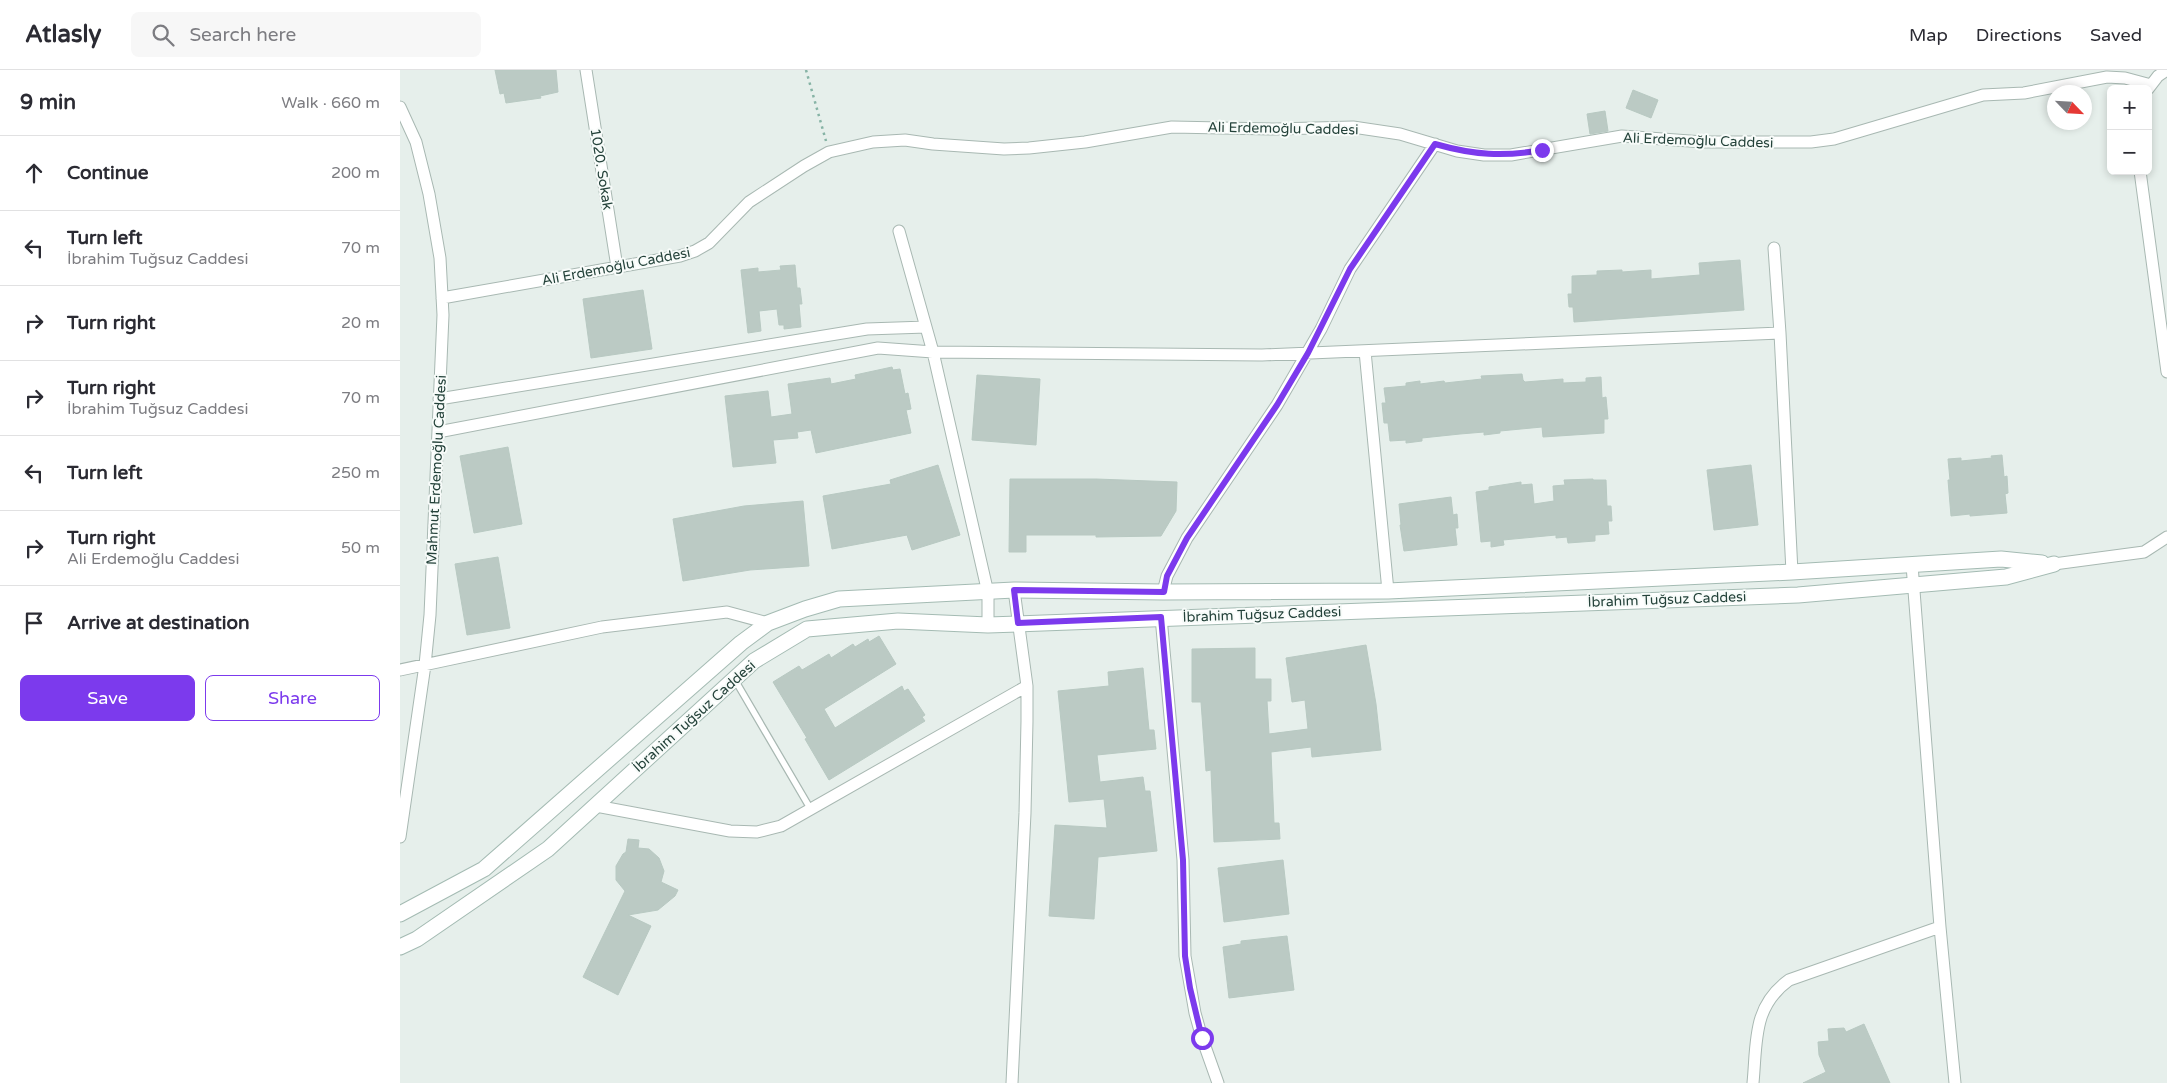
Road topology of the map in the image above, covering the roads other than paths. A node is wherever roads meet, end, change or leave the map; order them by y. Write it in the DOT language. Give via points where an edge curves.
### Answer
graph roads {
  1 [pos="586,70"];
  2 [pos="2167,70"];
  3 [pos="2144,85"];
  4 [pos="2151,85"];
  5 [pos="400,107"];
  6 [pos="1435,144"];
  7 [pos="2141,175"];
  8 [pos="899,231"];
  9 [pos="1774,248"];
  10 [pos="617,267"];
  11 [pos="442,298"];
  12 [pos="926,327"];
  13 [pos="1780,333"];
  14 [pos="1365,350"];
  15 [pos="933,352"];
  16 [pos="1308,353"];
  17 [pos="2167,372"];
  18 [pos="439,398"];
  19 [pos="438,432"];
  20 [pos="2167,537"];
  21 [pos="2054,564"];
  22 [pos="1912,565"];
  23 [pos="1792,572"];
  24 [pos="1914,585"];
  25 [pos="1014,590"];
  26 [pos="1388,591"];
  27 [pos="1164,592"];
  28 [pos="988,593"];
  29 [pos="1161,617"];
  30 [pos="768,623"];
  31 [pos="1018,623"];
  32 [pos="988,625"];
  33 [pos="425,665"];
  34 [pos="400,670"];
  35 [pos="734,679"];
  36 [pos="1027,686"];
  37 [pos="596,806"];
  38 [pos="810,808"];
  39 [pos="400,837"];
  40 [pos="400,914"];
  41 [pos="1940,927"];
  42 [pos="400,947"];
  43 [pos="1012,1083"];
  44 [pos="1218,1083"];
  45 [pos="1753,1083"];
  46 [pos="1955,1083"];
  1 -- 10 [label="street, 1020. Sokak"];
  2 -- 4 [label="street"];
  3 -- 6 [label="street, Ali Erdemoğlu Caddesi" via="2125,78 2107,77 2024,93 1983,96 1811,142 1703,142 1622,136 1511,155 1484,155"];
  5 -- 11 [label="street, Mahmut Erdemoğlu Caddesi" via="416,142 429,194 440,258"];
  6 -- 10 [label="street, Ali Erdemoğlu Caddesi" via="1385,131 1353,128 1207,126 1172,127 1029,148 951,146 905,140 873,142 829,152 783,179 749,202 709,243 696,251"];
  6 -- 16 [label="street" via="1350,269"];
  7 -- 17 [label="street"];
  8 -- 12 [label="street"];
  9 -- 13 [label="street"];
  10 -- 11 [label="street, Ali Erdemoğlu Caddesi"];
  11 -- 18 [label="street, Mahmut Erdemoğlu Caddesi"];
  12 -- 15 [label="street"];
  12 -- 18 [label="street" via="867,329"];
  13 -- 14 [label="street"];
  13 -- 23 [label="street"];
  14 -- 16 [label="street"];
  14 -- 26 [label="street"];
  15 -- 16 [label="street"];
  15 -- 19 [label="street" via="878,348"];
  15 -- 28 [label="street"];
  16 -- 27 [label="street" via="1277,405 1187,538 1167,576"];
  18 -- 19 [label="street, Mahmut Erdemoğlu Caddesi"];
  19 -- 33 [label="street, Mahmut Erdemoğlu Caddesi"];
  20 -- 21 [label="street, İbrahim Tuğsuz Caddesi" via="2144,552"];
  21 -- 22 [label="street, İbrahim Tuğsuz Caddesi" via="2001,558"];
  21 -- 24 [label="street, İbrahim Tuğsuz Caddesi" via="2006,577"];
  22 -- 23 [label="street, İbrahim Tuğsuz Caddesi"];
  22 -- 24 [label="street"];
  23 -- 26 [label="street, İbrahim Tuğsuz Caddesi"];
  24 -- 29 [label="street, İbrahim Tuğsuz Caddesi" via="1798,595"];
  24 -- 41 [label="street"];
  25 -- 27 [label="street, İbrahim Tuğsuz Caddesi"];
  25 -- 28 [label="street, İbrahim Tuğsuz Caddesi"];
  25 -- 31 [label="street"];
  26 -- 27 [label="street, İbrahim Tuğsuz Caddesi"];
  28 -- 30 [label="street, İbrahim Tuğsuz Caddesi" via="839,600"];
  28 -- 32 [label="street"];
  29 -- 31 [label="street, İbrahim Tuğsuz Caddesi"];
  29 -- 44 [label="street" via="1183,860 1185,956 1195,1014"];
  30 -- 33 [label="street" via="726,612 602,627"];
  30 -- 40 [label="street, İbrahim Tuğsuz Caddesi" via="741,643 484,870"];
  31 -- 32 [label="street, İbrahim Tuğsuz Caddesi"];
  31 -- 36 [label="street"];
  32 -- 35 [label="street, İbrahim Tuğsuz Caddesi" via="898,621 807,629 754,661"];
  33 -- 34 [label="street"];
  33 -- 39 [label="street, Mahmut Erdemoğlu Caddesi"];
  35 -- 37 [label="street, İbrahim Tuğsuz Caddesi"];
  35 -- 38 [label="lane"];
  36 -- 38 [label="street"];
  36 -- 43 [label="street" via="1025,813"];
  37 -- 38 [label="street" via="739,832 757,832 780,826"];
  37 -- 42 [label="street, İbrahim Tuğsuz Caddesi" via="548,849 417,939"];
  41 -- 45 [label="street" via="1789,980 1777,989 1759,1020"];
  41 -- 46 [label="street"];
}
